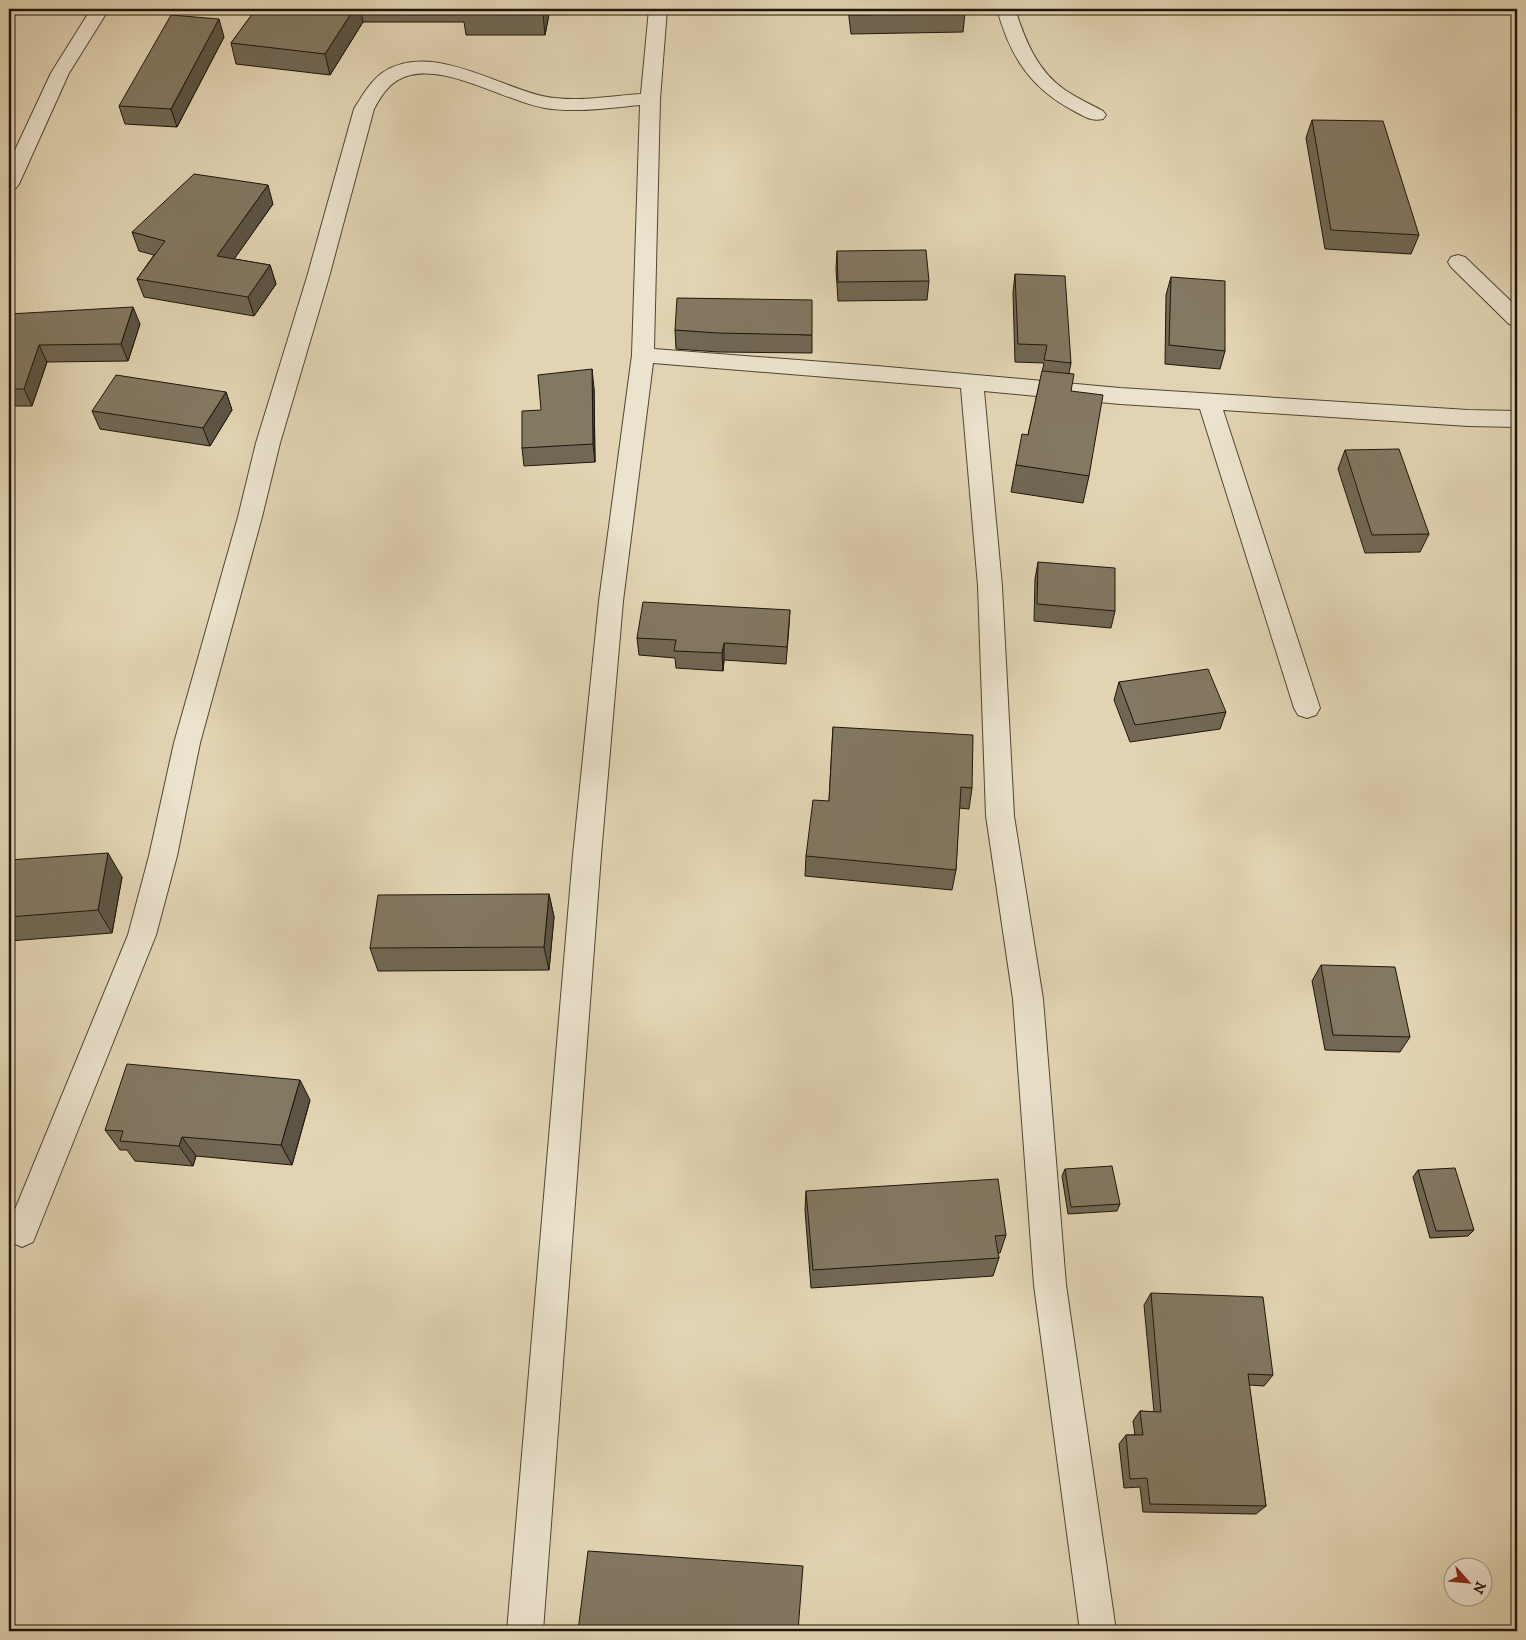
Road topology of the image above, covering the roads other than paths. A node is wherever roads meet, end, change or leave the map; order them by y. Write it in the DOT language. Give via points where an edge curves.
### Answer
graph roads {
  1 [pos="100,9"];
  2 [pos="658,9"];
  3 [pos="1006,9"];
  4 [pos="650,99"];
  5 [pos="1096,115"];
  6 [pos="9,184"];
  7 [pos="1458,262"];
  8 [pos="1517,319"];
  9 [pos="643,355"];
  10 [pos="972,382"];
  11 [pos="1209,401"];
  12 [pos="1517,419"];
  13 [pos="1307,708"];
  14 [pos="22,1230"];
  15 [pos="525,1631"];
  16 [pos="1098,1631"];
  1 -- 6 [label="street" via="60,73"];
  2 -- 4 [label="street"];
  3 -- 5 [label="street" via="1024,58 1055,91"];
  4 -- 9 [label="street"];
  4 -- 14 [label="street" via="569,104 543,102 432,67 411,68 391,75 367,103 268,443 187,743 142,935"];
  7 -- 8 [label="street"];
  9 -- 10 [label="street"];
  9 -- 15 [label="street" via="611,601 588,845"];
  10 -- 11 [label="street"];
  10 -- 16 [label="street" via="990,586 1000,816 1028,999 1050,1285"];
  11 -- 12 [label="street"];
  11 -- 13 [label="street"];
}
